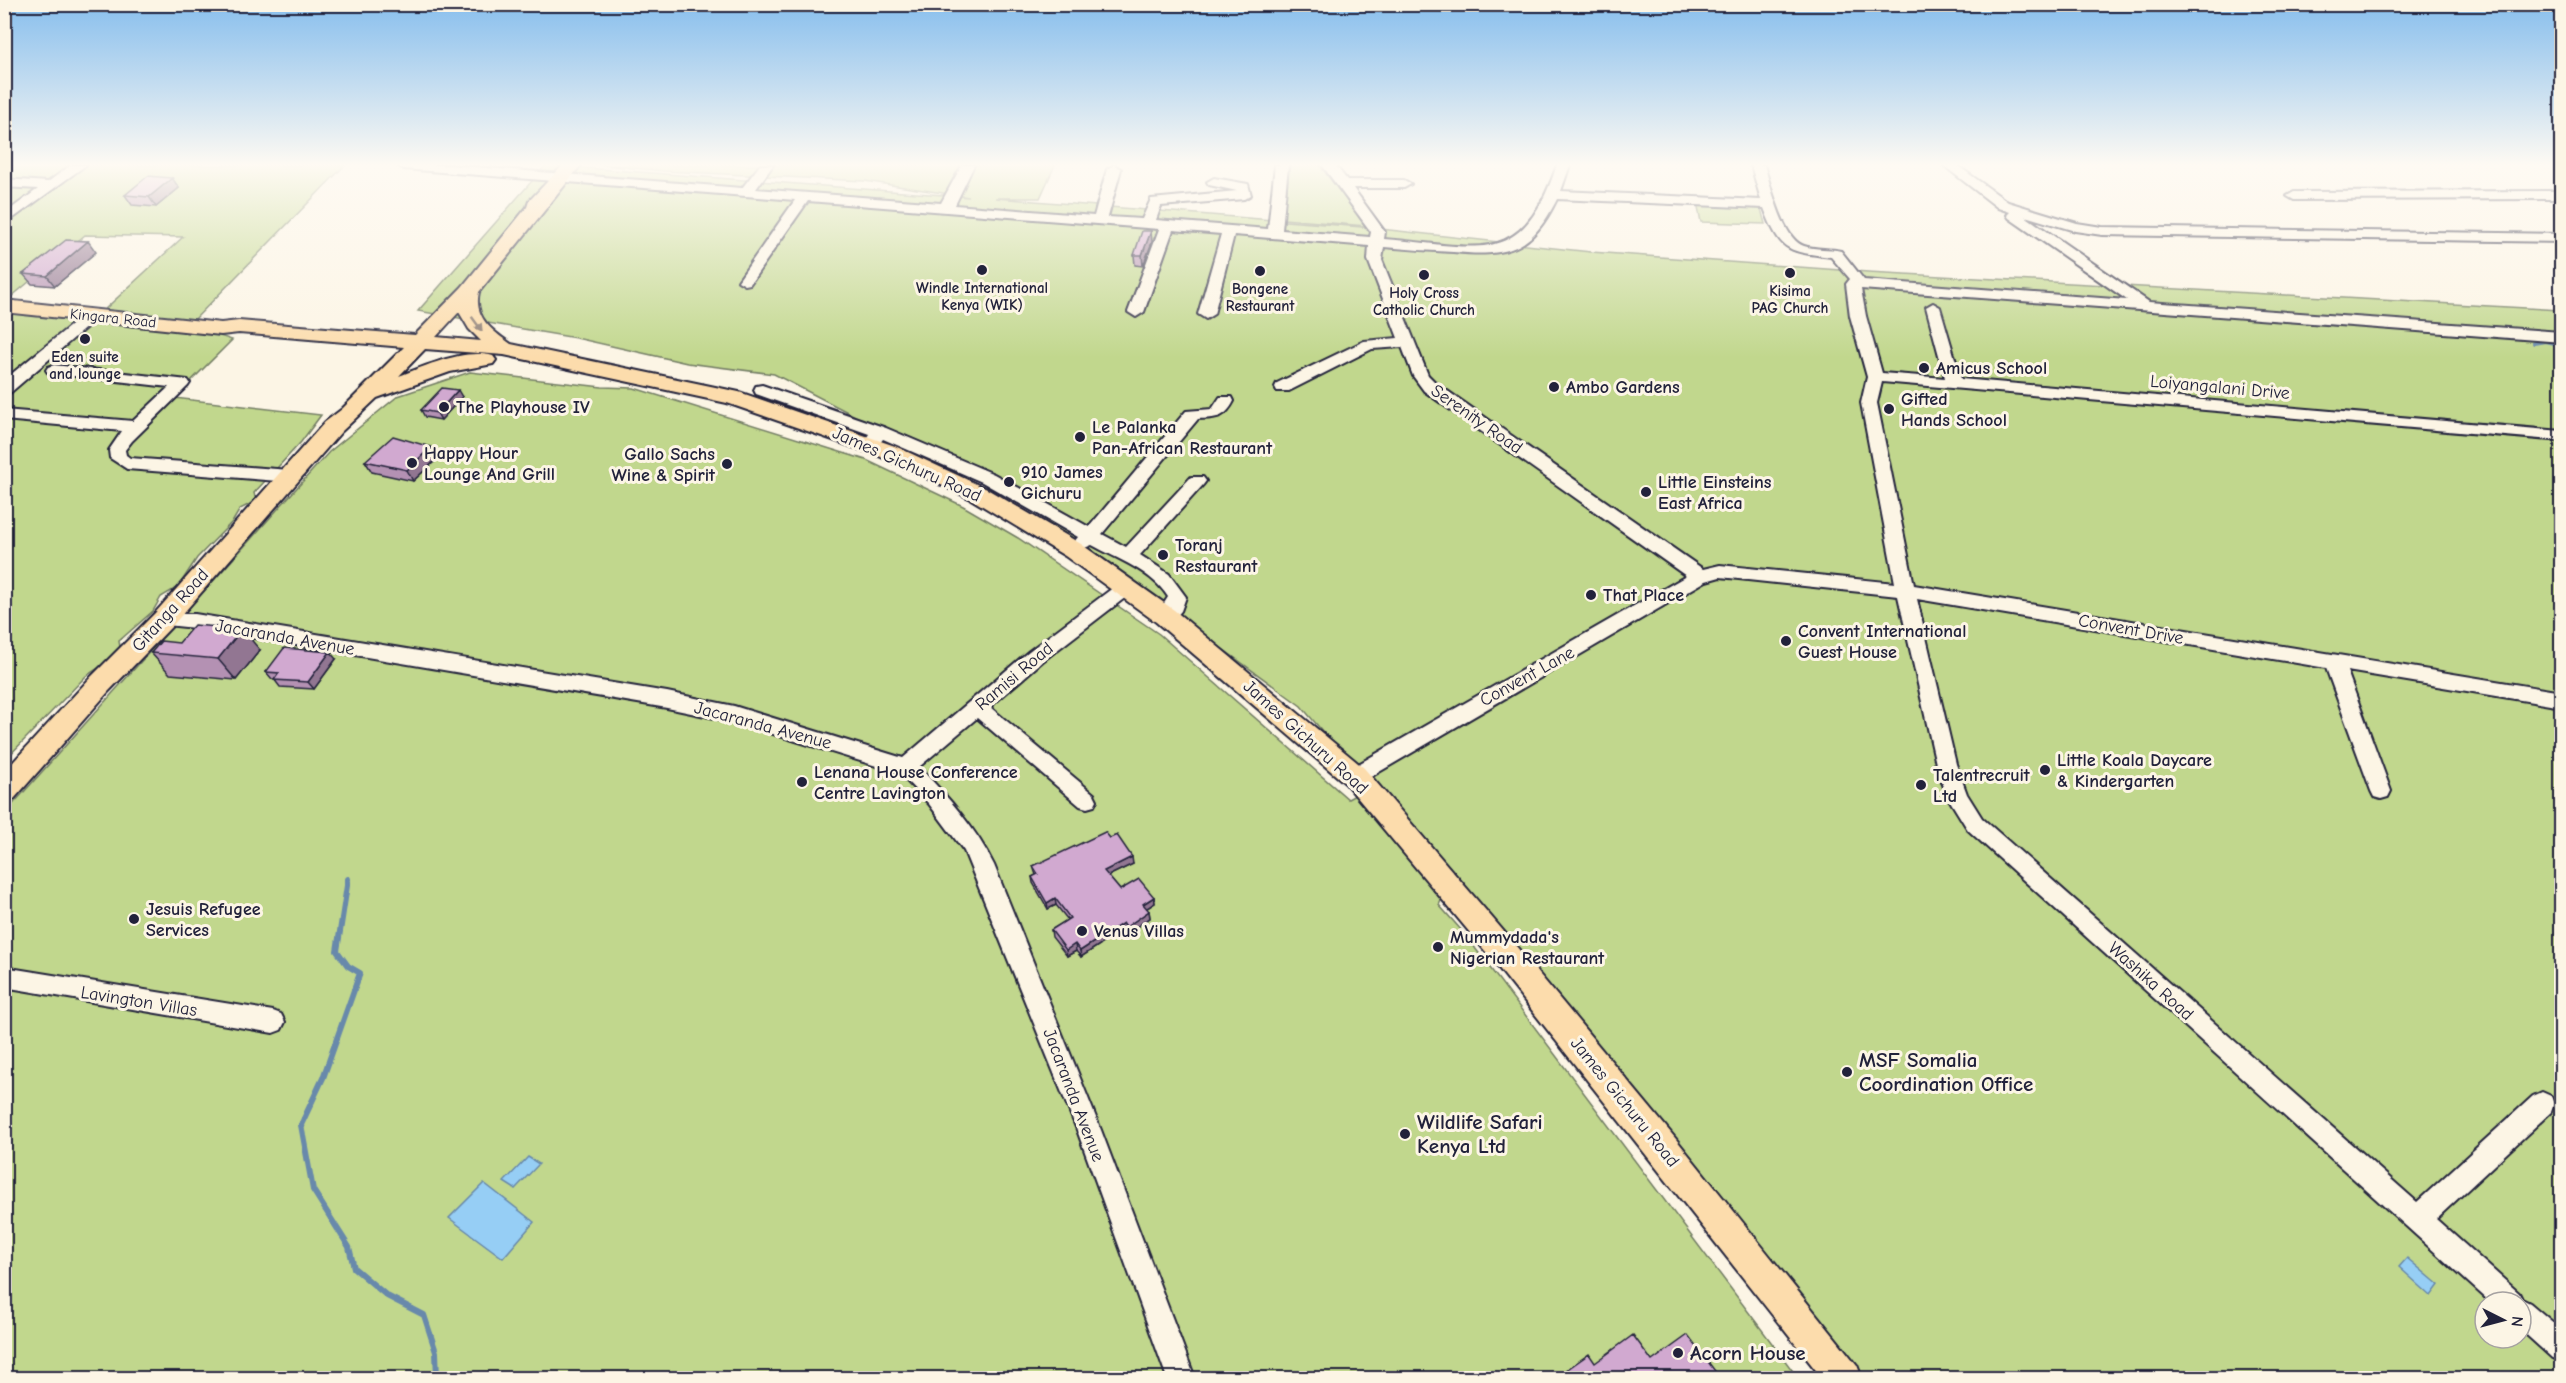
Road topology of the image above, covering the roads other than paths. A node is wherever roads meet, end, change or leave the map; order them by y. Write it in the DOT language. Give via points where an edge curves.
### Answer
graph roads {
  1 [pos="1229,229"];
  2 [pos="509,230"];
  3 [pos="518,230"];
  4 [pos="781,230"];
  5 [pos="1166,230"];
  6 [pos="1235,230"];
  7 [pos="1275,230"];
  8 [pos="1376,230"];
  9 [pos="1530,230"];
  10 [pos="1783,230"];
  11 [pos="2035,230"];
  12 [pos="2095,230"];
  13 [pos="1412,232"];
  14 [pos="1275,233"];
  15 [pos="2562,238"];
  16 [pos="1382,241"];
  17 [pos="745,281"];
  18 [pos="1853,284"];
  19 [pos="469,291"];
  20 [pos="4,306"];
  21 [pos="1933,307"];
  22 [pos="2148,308"];
  23 [pos="1136,312"];
  24 [pos="1206,314"];
  25 [pos="91,316"];
  26 [pos="2562,337"];
  27 [pos="1407,342"];
  28 [pos="407,346"];
  29 [pos="504,349"];
  30 [pos="487,360"];
  31 [pos="54,370"];
  32 [pos="1875,377"];
  33 [pos="641,379"];
  34 [pos="1954,383"];
  35 [pos="1283,387"];
  36 [pos="4,389"];
  37 [pos="762,390"];
  38 [pos="365,399"];
  39 [pos="1227,401"];
  40 [pos="4,415"];
  41 [pos="136,427"];
  42 [pos="333,427"];
  43 [pos="2562,436"];
  44 [pos="874,438"];
  45 [pos="290,476"];
  46 [pos="1197,481"];
  47 [pos="1082,543"];
  48 [pos="1128,556"];
  49 [pos="1700,576"];
  50 [pos="1124,589"];
  51 [pos="1903,590"];
  52 [pos="1165,616"];
  53 [pos="164,619"];
  54 [pos="2334,663"];
  55 [pos="2562,700"];
  56 [pos="977,707"];
  57 [pos="906,768"];
  58 [pos="1355,776"];
  59 [pos="4,791"];
  60 [pos="2381,791"];
  61 [pos="1087,800"];
  62 [pos="4,977"];
  63 [pos="273,1022"];
  64 [pos="2542,1104"];
  65 [pos="2417,1219"];
  66 [pos="2497,1290"];
  67 [pos="2533,1323"];
  68 [pos="2562,1348"];
  69 [pos="1181,1378"];
  70 [pos="1844,1378"];
  1 -- 24 [label="street"];
  2 -- 28 [label="main road, Gitanga Road"];
  3 -- 19 [label="main road, Gitanga Road"];
  4 -- 17 [label="street"];
  5 -- 23 [label="street"];
  6 -- 14 [label="street"];
  7 -- 14 [label="street"];
  8 -- 16 [label="street, Serenity Road"];
  9 -- 16 [label="street" via="1520,240 1499,250"];
  10 -- 18 [label="street" via="1796,249 1836,254 1858,279"];
  11 -- 22 [label="street"];
  12 -- 15 [label="street"];
  13 -- 16 [label="street"];
  14 -- 16 [label="street"];
  16 -- 27 [label="street, Serenity Road" via="1374,251 1375,260"];
  18 -- 22 [label="street"];
  18 -- 32 [label="street"];
  19 -- 28 [label="main road, Gitanga Road"];
  19 -- 29 [label="main road, one-way" via="466,298 472,320 486,337"];
  20 -- 25 [label="main road, Kingara Road"];
  21 -- 34 [label="street"];
  22 -- 26 [label="street"];
  25 -- 28 [label="main road, Kingara Road" via="221,329 231,334"];
  25 -- 36 [label="street"];
  27 -- 35 [label="street" via="1369,344"];
  27 -- 49 [label="street, Serenity Road" via="1421,376 1430,387"];
  28 -- 29 [label="main road, James Gichuru Road"];
  28 -- 30 [label="main road, James Gichuru Road"];
  28 -- 38 [label="main road, Gitanga Road"];
  28 -- 42 [label="main road, Gitanga Road" via="345,407"];
  29 -- 33 [label="main road, James Gichuru Road"];
  30 -- 33 [label="main road, James Gichuru Road" via="612,380"];
  30 -- 38 [label="main road" via="429,370"];
  31 -- 41 [label="street" via="182,382"];
  32 -- 34 [label="street, Loiyangalani Drive"];
  32 -- 51 [label="street" via="1869,403"];
  33 -- 44 [label="main road, James Gichuru Road" via="732,397"];
  34 -- 43 [label="street, Loiyangalani Drive"];
  37 -- 44 [label="street"];
  38 -- 42 [label="main road, Gitanga Road"];
  39 -- 47 [label="street" via="1213,415 1192,415"];
  40 -- 41 [label="street"];
  41 -- 45 [label="street" via="117,450 118,458 127,463"];
  42 -- 45 [label="main road, Gitanga Road"];
  44 -- 47 [label="main road, James Gichuru Road" via="956,473"];
  45 -- 53 [label="main road, Gitanga Road"];
  46 -- 48 [label="street"];
  47 -- 48 [label="street"];
  47 -- 50 [label="main road, James Gichuru Road"];
  48 -- 52 [label="street" via="1175,592 1176,601"];
  49 -- 51 [label="street, Convent Drive" via="1728,571"];
  49 -- 58 [label="street, Convent Lane"];
  50 -- 52 [label="main road, James Gichuru Road"];
  50 -- 56 [label="street, Ramisi Road"];
  51 -- 54 [label="street, Convent Drive"];
  51 -- 65 [label="street, Washika Road" via="1947,766 1962,809"];
  52 -- 58 [label="main road, James Gichuru Road"];
  53 -- 57 [label="street, Jacaranda Avenue" via="667,700 757,721"];
  53 -- 59 [label="main road, Gitanga Road"];
  54 -- 55 [label="street, Convent Drive"];
  54 -- 60 [label="street"];
  56 -- 57 [label="street, Ramisi Road"];
  56 -- 61 [label="street"];
  57 -- 69 [label="street, Jacaranda Avenue" via="936,798 972,845 982,866 1089,1130"];
  58 -- 70 [label="main road, James Gichuru Road" via="1633,1111"];
  62 -- 63 [label="street, Lavington Villas"];
  64 -- 65 [label="street"];
  65 -- 66 [label="street, Washika Road"];
  67 -- 68 [label="street"];
}
